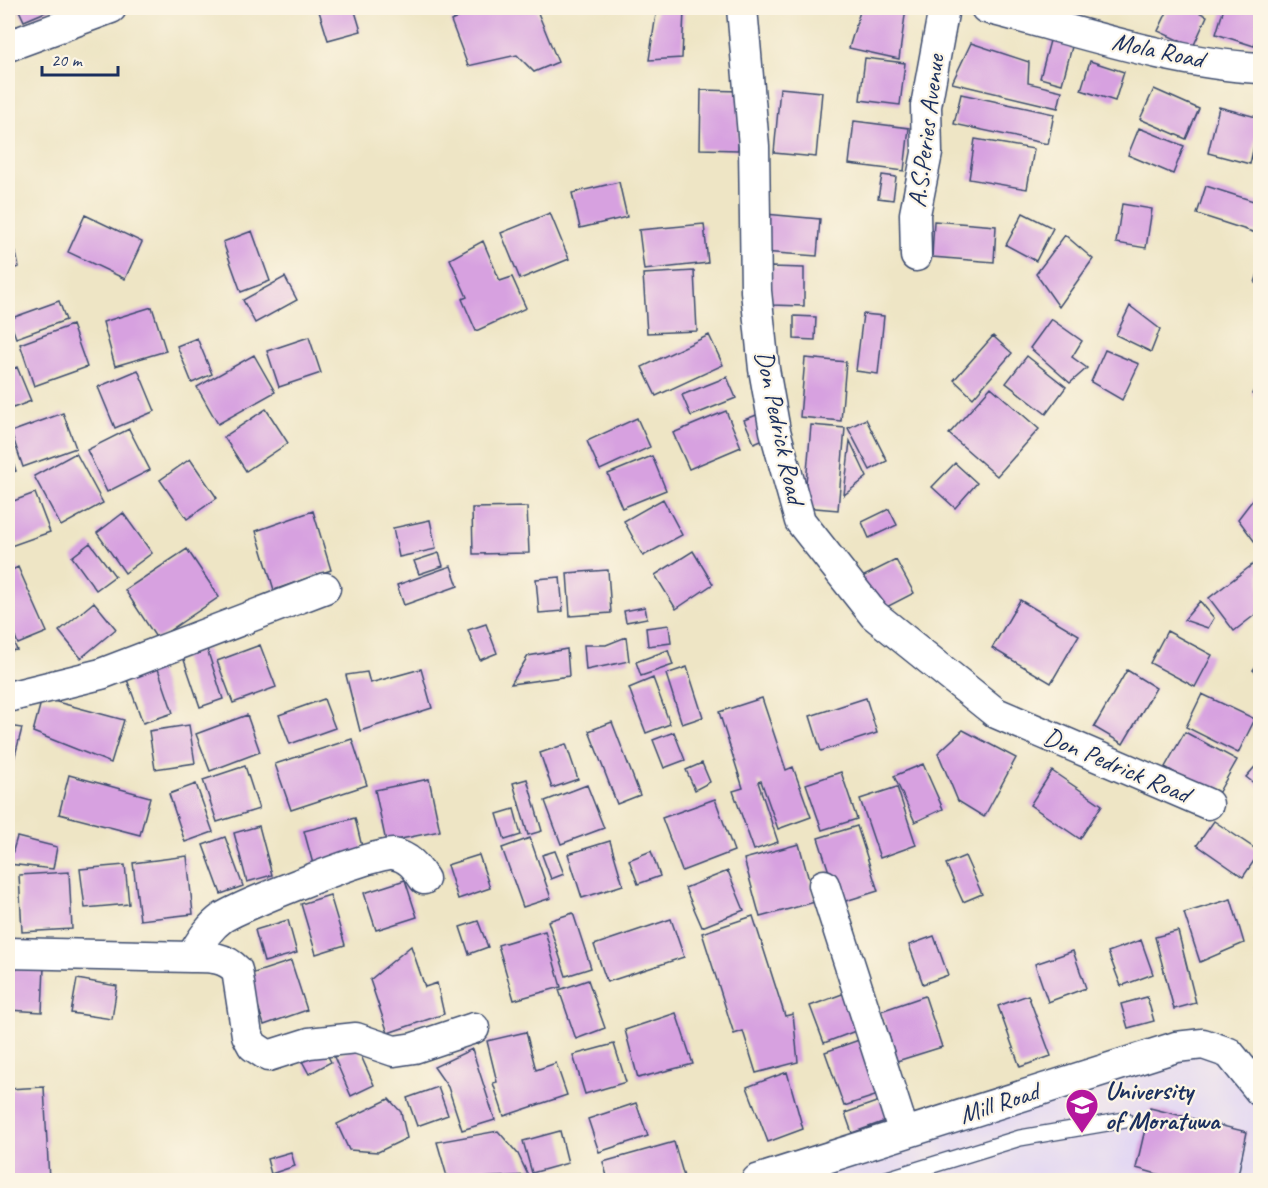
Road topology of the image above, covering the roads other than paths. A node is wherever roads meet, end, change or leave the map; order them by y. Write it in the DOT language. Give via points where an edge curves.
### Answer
graph roads {
  1 [pos="111,8"];
  2 [pos="742,8"];
  3 [pos="944,8"];
  4 [pos="986,8"];
  5 [pos="8,46"];
  6 [pos="1260,68"];
  7 [pos="916,255"];
  8 [pos="326,588"];
  9 [pos="8,697"];
  10 [pos="1208,804"];
  11 [pos="424,879"];
  12 [pos="824,885"];
  13 [pos="8,953"];
  14 [pos="191,957"];
  15 [pos="474,1028"];
  16 [pos="1260,1091"];
  17 [pos="1125,1120"];
  18 [pos="904,1133"];
  19 [pos="757,1180"];
  20 [pos="884,1180"];
  1 -- 5 [label="street"];
  2 -- 10 [label="street, Don Pedrick Road" via="754,146 756,291 764,369 775,431 800,521 874,615 996,713"];
  3 -- 7 [label="street, A.S.Peries Avenue" via="926,106 927,153 915,214"];
  4 -- 6 [label="street, Mola Road" via="1105,40"];
  8 -- 9 [label="street" via="101,674"];
  11 -- 14 [label="street" via="412,862 392,854 375,857 282,891 223,918 208,931"];
  12 -- 18 [label="street"];
  13 -- 14 [label="street"];
  14 -- 15 [label="street" via="218,958 230,962 237,970 247,1035 253,1046 268,1056 309,1043 356,1038 394,1051"];
  16 -- 18 [label="street, Mill Road" via="1229,1053 1203,1044 1176,1047"];
  17 -- 20 [label="lane" via="1020,1138"];
  18 -- 19 [label="street, Mill Road"];
}
